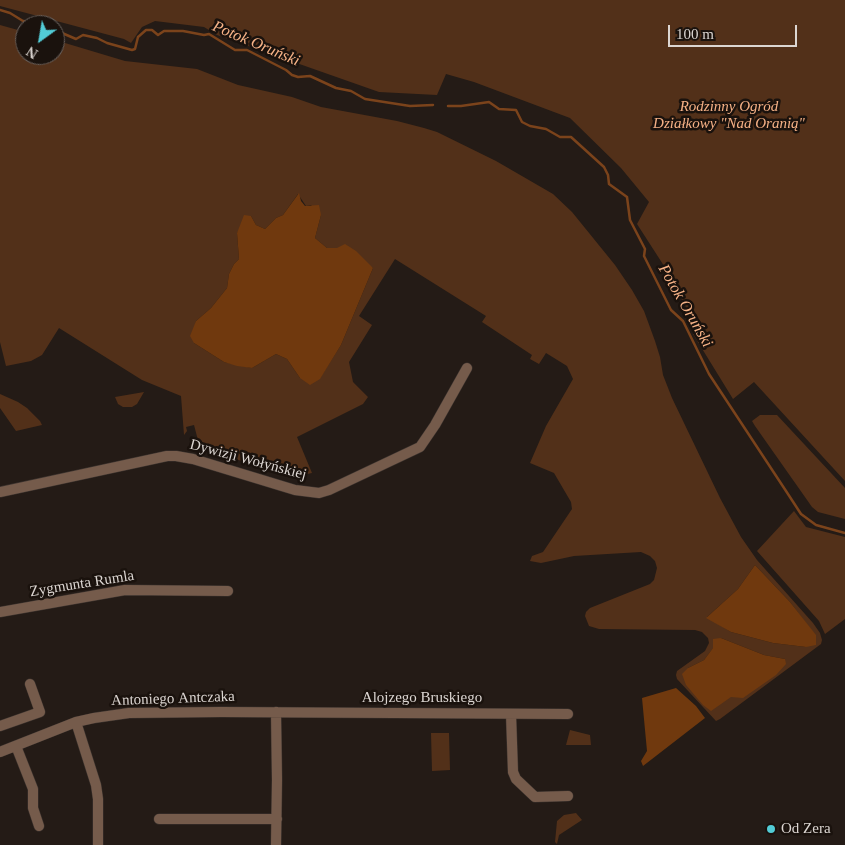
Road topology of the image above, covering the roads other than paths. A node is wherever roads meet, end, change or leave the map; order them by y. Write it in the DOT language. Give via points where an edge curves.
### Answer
graph roads {
  1 [pos="467,368"];
  2 [pos="0,492"];
  3 [pos="228,591"];
  4 [pos="0,612"];
  5 [pos="30,684"];
  6 [pos="276,712"];
  7 [pos="511,714"];
  8 [pos="568,714"];
  9 [pos="76,722"];
  10 [pos="0,726"];
  11 [pos="16,746"];
  12 [pos="0,752"];
  13 [pos="568,796"];
  14 [pos="277,819"];
  15 [pos="160,820"];
  16 [pos="39,826"];
  17 [pos="98,845"];
  18 [pos="276,845"];
  1 -- 2 [label="street, Dywizji Wołyńskiej" via="420,446 319,493 295,490 176,456"];
  3 -- 4 [label="street, Zygmunta Rumla" via="125,590"];
  5 -- 10 [label="street" via="40,712"];
  6 -- 7 [label="street, Alojzego Bruskiego"];
  6 -- 9 [label="street, Antoniego Antczaka" via="129,713"];
  6 -- 14 [label="street"];
  7 -- 8 [label="street, Alojzego Bruskiego"];
  7 -- 13 [label="street" via="516,779 535,797"];
  9 -- 11 [label="street, Antoniego Antczaka"];
  9 -- 17 [label="street" via="96,785"];
  11 -- 12 [label="street, Antoniego Antczaka"];
  11 -- 16 [label="street" via="33,789 33,808"];
  14 -- 15 [label="street"];
  14 -- 18 [label="street"];
}
